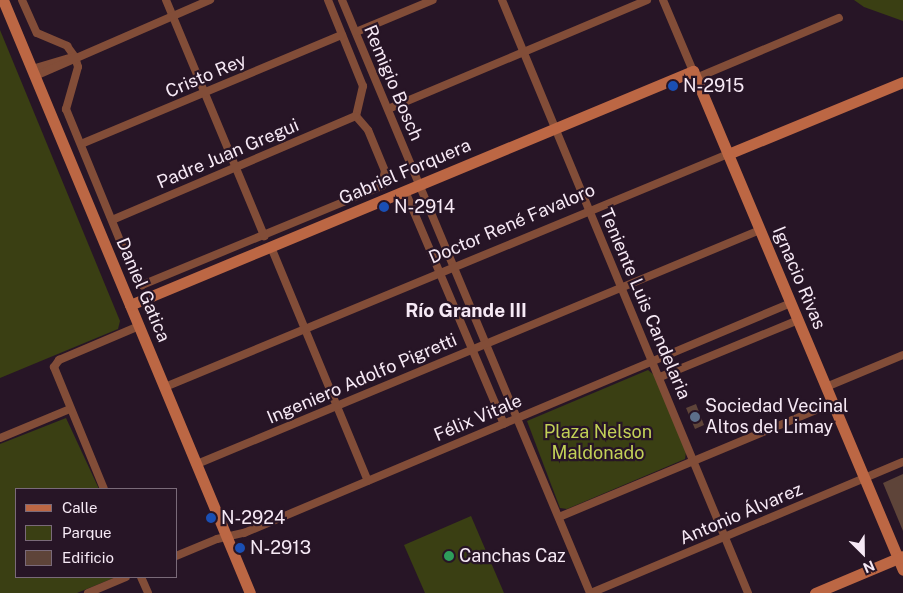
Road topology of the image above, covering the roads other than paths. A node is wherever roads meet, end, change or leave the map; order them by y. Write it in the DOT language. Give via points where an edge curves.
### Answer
graph roads {
  1 [pos="3,0"];
  2 [pos="22,0"];
  3 [pos="166,0"];
  4 [pos="210,0"];
  5 [pos="328,0"];
  6 [pos="342,0"];
  7 [pos="433,0"];
  8 [pos="502,0"];
  9 [pos="647,0"];
  10 [pos="665,1"];
  11 [pos="172,16"];
  12 [pos="839,18"];
  13 [pos="356,32"];
  14 [pos="342,35"];
  15 [pos="524,52"];
  16 [pos="75,57"];
  17 [pos="33,72"];
  18 [pos="694,74"];
  19 [pos="903,82"];
  20 [pos="204,92"];
  21 [pos="388,109"];
  22 [pos="356,116"];
  23 [pos="555,128"];
  24 [pos="81,144"];
  25 [pos="728,154"];
  26 [pos="236,167"];
  27 [pos="419,185"];
  28 [pos="405,191"];
  29 [pos="589,211"];
  30 [pos="112,220"];
  31 [pos="760,230"];
  32 [pos="264,236"];
  33 [pos="271,247"];
  34 [pos="454,267"];
  35 [pos="440,273"];
  36 [pos="142,285"];
  37 [pos="621,288"];
  38 [pos="791,304"];
  39 [pos="130,305"];
  40 [pos="798,320"];
  41 [pos="139,326"];
  42 [pos="305,329"];
  43 [pos="487,344"];
  44 [pos="473,349"];
  45 [pos="903,355"];
  46 [pos="652,362"];
  47 [pos="660,377"];
  48 [pos="165,387"];
  49 [pos="826,387"];
  50 [pos="833,403"];
  51 [pos="337,406"];
  52 [pos="70,409"];
  53 [pos="518,418"];
  54 [pos="504,424"];
  55 [pos="0,438"];
  56 [pos="694,461"];
  57 [pos="903,462"];
  58 [pos="197,464"];
  59 [pos="864,478"];
  60 [pos="368,481"];
  61 [pos="104,488"];
  62 [pos="559,517"];
  63 [pos="227,536"];
  64 [pos="725,537"];
  65 [pos="178,555"];
  66 [pos="900,557"];
  67 [pos="903,570"];
  68 [pos="124,578"];
  69 [pos="141,578"];
  70 [pos="88,593"];
  71 [pos="148,593"];
  72 [pos="250,593"];
  73 [pos="591,593"];
  74 [pos="748,593"];
  75 [pos="815,593"];
  1 -- 17 [label="street, Daniel Gatica"];
  2 -- 16 [label="street" via="37,33 67,46"];
  3 -- 11 [label="street"];
  4 -- 11 [label="street"];
  5 -- 14 [label="street, Remigio Bosch"];
  6 -- 13 [label="street, Remigio Bosch"];
  7 -- 13 [label="street"];
  8 -- 15 [label="street, Teniente Luis Candelaria"];
  9 -- 15 [label="street"];
  10 -- 18 [label="street, Ignacio Rivas"];
  11 -- 16 [label="street"];
  11 -- 20 [label="street"];
  12 -- 18 [label="street, Gabriel Forquera"];
  13 -- 21 [label="street, Remigio Bosch"];
  14 -- 20 [label="street, Cristo Rey"];
  14 -- 22 [label="street, Remigio Bosch" via="364,90"];
  15 -- 21 [label="street"];
  15 -- 23 [label="street, Teniente Luis Candelaria"];
  16 -- 17 [label="street" via="57,58"];
  16 -- 24 [label="street, Daniel Gatica" via="77,70 66,106"];
  17 -- 39 [label="street, Daniel Gatica"];
  18 -- 23 [label="street, Gabriel Forquera"];
  18 -- 25 [label="street, Ignacio Rivas"];
  19 -- 25 [label="street, Doctor René Favaloro"];
  20 -- 24 [label="street, Cristo Rey"];
  20 -- 26 [label="street"];
  21 -- 27 [label="street, Remigio Bosch"];
  22 -- 26 [label="street, Padre Juan Gregui"];
  22 -- 32 [label="street, Gabriel Forquera" via="368,130 386,181 377,189"];
  23 -- 27 [label="street, Gabriel Forquera"];
  23 -- 29 [label="street, Teniente Luis Candelaria"];
  24 -- 30 [label="street, Daniel Gatica"];
  25 -- 29 [label="street, Doctor René Favaloro"];
  25 -- 31 [label="street, Ignacio Rivas"];
  26 -- 30 [label="street, Padre Juan Gregui"];
  26 -- 32 [label="street"];
  27 -- 28 [label="street, Gabriel Forquera"];
  27 -- 34 [label="street, Remigio Bosch"];
  28 -- 33 [label="street, Gabriel Forquera"];
  28 -- 35 [label="street"];
  29 -- 34 [label="street, Doctor René Favaloro"];
  29 -- 37 [label="street, Teniente Luis Candelaria"];
  30 -- 36 [label="street, Daniel Gatica"];
  31 -- 37 [label="street, Ingeniero Adolfo Pigretti"];
  31 -- 38 [label="street, Ignacio Rivas"];
  32 -- 36 [label="street, Gabriel Forquera"];
  33 -- 39 [label="street, Gabriel Forquera"];
  33 -- 42 [label="street"];
  34 -- 35 [label="street, Doctor René Favaloro"];
  34 -- 43 [label="street, Remigio Bosch"];
  35 -- 42 [label="street, Doctor René Favaloro"];
  35 -- 44 [label="street"];
  37 -- 43 [label="street, Ingeniero Adolfo Pigretti"];
  37 -- 46 [label="street, Teniente Luis Candelaria"];
  38 -- 40 [label="street, Ignacio Rivas"];
  38 -- 46 [label="street, Félix Vitale"];
  39 -- 41 [label="street, Daniel Gatica"];
  40 -- 47 [label="street"];
  40 -- 49 [label="street, Ignacio Rivas"];
  41 -- 48 [label="street, Daniel Gatica"];
  41 -- 52 [label="street" via="54,364"];
  42 -- 48 [label="street, Doctor René Favaloro"];
  42 -- 51 [label="street"];
  43 -- 44 [label="street, Ingeniero Adolfo Pigretti"];
  43 -- 53 [label="street, Remigio Bosch"];
  44 -- 51 [label="street, Ingeniero Adolfo Pigretti"];
  44 -- 54 [label="street"];
  45 -- 49 [label="street"];
  46 -- 47 [label="street, Teniente Luis Candelaria"];
  46 -- 53 [label="street, Félix Vitale"];
  47 -- 56 [label="street, Teniente Luis Candelaria"];
  48 -- 58 [label="street, Daniel Gatica"];
  49 -- 50 [label="street, Ignacio Rivas"];
  50 -- 56 [label="street"];
  50 -- 59 [label="street, Ignacio Rivas"];
  51 -- 58 [label="street, Ingeniero Adolfo Pigretti"];
  51 -- 60 [label="street"];
  52 -- 55 [label="street"];
  52 -- 61 [label="street"];
  53 -- 54 [label="street, Félix Vitale"];
  53 -- 62 [label="street, Remigio Bosch"];
  54 -- 60 [label="street, Félix Vitale"];
  56 -- 62 [label="street"];
  56 -- 64 [label="street, Teniente Luis Candelaria"];
  57 -- 59 [label="street, Antonio Álvarez"];
  58 -- 63 [label="street, Daniel Gatica"];
  59 -- 64 [label="street, Antonio Álvarez"];
  59 -- 66 [label="street, Ignacio Rivas"];
  60 -- 63 [label="street, Félix Vitale" via="244,533"];
  62 -- 73 [label="street, Remigio Bosch"];
  63 -- 65 [label="street, Félix Vitale"];
  63 -- 72 [label="street, Daniel Gatica"];
  64 -- 73 [label="street, Antonio Álvarez"];
  64 -- 74 [label="street, Teniente Luis Candelaria"];
  66 -- 67 [label="street, Ignacio Rivas"];
  66 -- 75 [label="street"];
  68 -- 70 [label="street"];
  69 -- 71 [label="street"];
}
